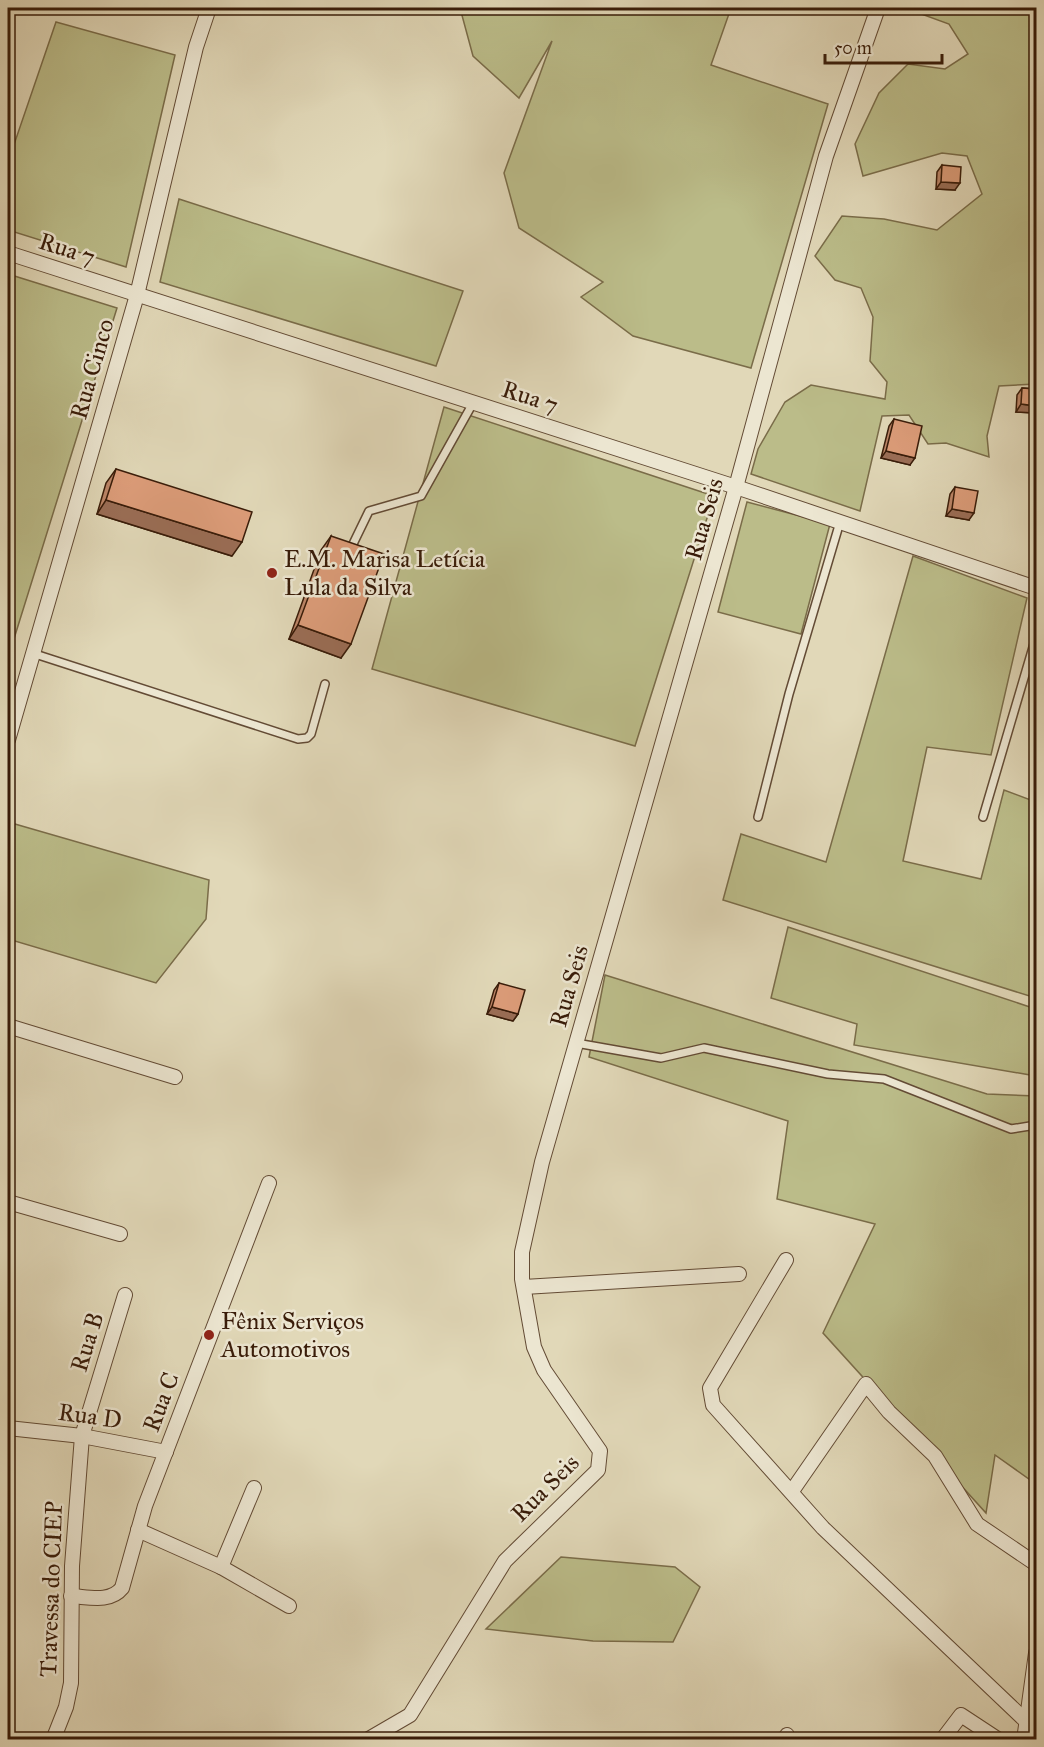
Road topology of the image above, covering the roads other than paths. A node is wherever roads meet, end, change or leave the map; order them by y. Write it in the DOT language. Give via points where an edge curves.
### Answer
graph roads {
  1 [pos="209,8"];
  2 [pos="878,8"];
  3 [pos="8,254"];
  4 [pos="137,295"];
  5 [pos="473,403"];
  6 [pos="736,487"];
  7 [pos="840,522"];
  8 [pos="353,544"];
  9 [pos="1036,588"];
  10 [pos="1036,637"];
  11 [pos="32,653"];
  12 [pos="325,684"];
  13 [pos="8,740"];
  14 [pos="983,817"];
  15 [pos="758,818"];
  16 [pos="8,1026"];
  17 [pos="576,1044"];
  18 [pos="175,1077"];
  19 [pos="1036,1125"];
  20 [pos="269,1183"];
  21 [pos="8,1202"];
  22 [pos="120,1234"];
  23 [pos="786,1260"];
  24 [pos="739,1274"];
  25 [pos="524,1287"];
  26 [pos="125,1295"];
  27 [pos="8,1428"];
  28 [pos="82,1436"];
  29 [pos="166,1452"];
  30 [pos="254,1488"];
  31 [pos="792,1491"];
  32 [pos="138,1530"];
  33 [pos="1036,1564"];
  34 [pos="221,1567"];
  35 [pos="71,1596"];
  36 [pos="289,1605"];
  37 [pos="1036,1653"];
  38 [pos="1026,1722"];
  39 [pos="53,1740"];
  40 [pos="367,1740"];
  41 [pos="942,1740"];
  42 [pos="999,1740"];
  43 [pos="1024,1740"];
  1 -- 4 [label="street, Rua Cinco" via="196,47"];
  2 -- 6 [label="street, Rua Seis" via="826,156"];
  3 -- 4 [label="street, Rua 7"];
  4 -- 5 [label="street, Rua 7"];
  4 -- 11 [label="street, Rua Cinco"];
  5 -- 6 [label="street, Rua 7"];
  5 -- 8 [label="lane" via="422,496 369,511"];
  6 -- 7 [label="street, Rua 7"];
  6 -- 17 [label="street, Rua Seis"];
  7 -- 9 [label="street, Rua 7"];
  7 -- 15 [label="lane" via="792,682"];
  10 -- 14 [label="lane"];
  11 -- 12 [label="lane" via="298,739 311,734"];
  11 -- 13 [label="street, Rua Cinco"];
  16 -- 18 [label="street"];
  17 -- 19 [label="lane" via="661,1058 704,1048 828,1074 884,1079 1011,1129"];
  17 -- 25 [label="street, Rua Seis" via="542,1162 522,1252"];
  20 -- 29 [label="street, Rua C"];
  21 -- 22 [label="street"];
  23 -- 31 [label="street" via="711,1388 711,1397 722,1416"];
  24 -- 25 [label="street"];
  25 -- 40 [label="street, Rua Seis" via="534,1347 544,1370 600,1451 598,1470 505,1561 410,1715"];
  26 -- 28 [label="street, Rua B"];
  27 -- 28 [label="street, Rua D"];
  28 -- 29 [label="street, Rua D"];
  28 -- 35 [label="street, Travessa do CIEP"];
  29 -- 32 [label="street, Rua C"];
  30 -- 34 [label="street"];
  31 -- 33 [label="street" via="866,1384 935,1456 977,1524"];
  31 -- 38 [label="street" via="823,1528"];
  32 -- 34 [label="street"];
  32 -- 35 [label="street, Rua C" via="122,1588 116,1595"];
  34 -- 36 [label="street"];
  35 -- 39 [label="street, Travessa do CIEP" via="71,1683"];
  37 -- 38 [label="street"];
  38 -- 43 [label="street"];
  41 -- 42 [label="street" via="961,1714"];
}
